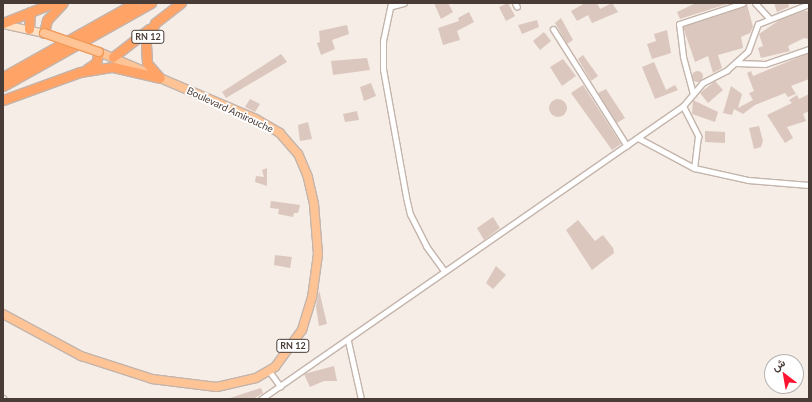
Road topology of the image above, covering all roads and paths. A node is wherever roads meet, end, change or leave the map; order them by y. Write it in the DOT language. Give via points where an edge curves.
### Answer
graph roads {
  1 [pos="54,3"];
  2 [pos="63,3"];
  3 [pos="135,3"];
  4 [pos="151,3"];
  5 [pos="181,3"];
  6 [pos="404,3"];
  7 [pos="743,3"];
  8 [pos="755,3"];
  9 [pos="392,4"];
  10 [pos="809,4"];
  11 [pos="30,12"];
  12 [pos="769,18"];
  13 [pos="155,23"];
  14 [pos="3,24"];
  15 [pos="29,29"];
  16 [pos="553,29"];
  17 [pos="44,33"];
  18 [pos="809,49"];
  19 [pos="99,52"];
  20 [pos="113,57"];
  21 [pos="737,62"];
  22 [pos="80,72"];
  23 [pos="3,77"];
  24 [pos="164,79"];
  25 [pos="3,86"];
  26 [pos="692,94"];
  27 [pos="3,100"];
  28 [pos="683,106"];
  29 [pos="638,138"];
  30 [pos="627,146"];
  31 [pos="694,168"];
  32 [pos="809,185"];
  33 [pos="444,271"];
  34 [pos="3,314"];
  35 [pos="348,341"];
  36 [pos="269,371"];
  37 [pos="280,386"];
  38 [pos="261,399"];
  39 [pos="361,399"];
  1 -- 11 [label="highway"];
  2 -- 17 [label="highway" via="47,20"];
  3 -- 23 [label="highway"];
  4 -- 25 [label="highway"];
  5 -- 13 [label="highway, RN 12"];
  6 -- 9 [label="street"];
  7 -- 26 [label="street" via="679,24"];
  8 -- 12 [label="street"];
  9 -- 33 [label="street" via="383,41 383,69 406,197 423,240"];
  10 -- 12 [label="street"];
  11 -- 14 [label="highway"];
  11 -- 15 [label="highway"];
  12 -- 21 [label="street" via="758,24 748,51"];
  13 -- 20 [label="highway"];
  13 -- 24 [label="highway, RN 12" via="144,50 147,63"];
  14 -- 15 [label="street"];
  15 -- 17 [label="street"];
  16 -- 30 [label="street"];
  17 -- 19 [label="main road, RN 12, bridge"];
  18 -- 21 [label="street" via="766,64"];
  19 -- 20 [label="main road, Boulevard Amirouche / RN 12"];
  19 -- 22 [label="highway" via="96,63"];
  20 -- 24 [label="main road, Boulevard Amirouche / RN 12"];
  21 -- 26 [label="street" via="712,76"];
  22 -- 24 [label="highway" via="112,67"];
  22 -- 27 [label="highway"];
  24 -- 36 [label="main road, Boulevard Amirouche / RN 12" via="280,133 298,154 308,177 318,254 312,298 302,330 289,352"];
  26 -- 28 [label="street"];
  28 -- 29 [label="street"];
  28 -- 31 [label="street" via="698,136"];
  29 -- 30 [label="street"];
  29 -- 31 [label="street"];
  30 -- 33 [label="street"];
  31 -- 32 [label="street" via="748,180"];
  33 -- 35 [label="street"];
  34 -- 36 [label="main road, Boulevard Amirouche / RN 12" via="81,356 152,378 216,387 256,378"];
  35 -- 37 [label="street"];
  35 -- 39 [label="street"];
  36 -- 37 [label="street"];
  37 -- 38 [label="street"];
}
